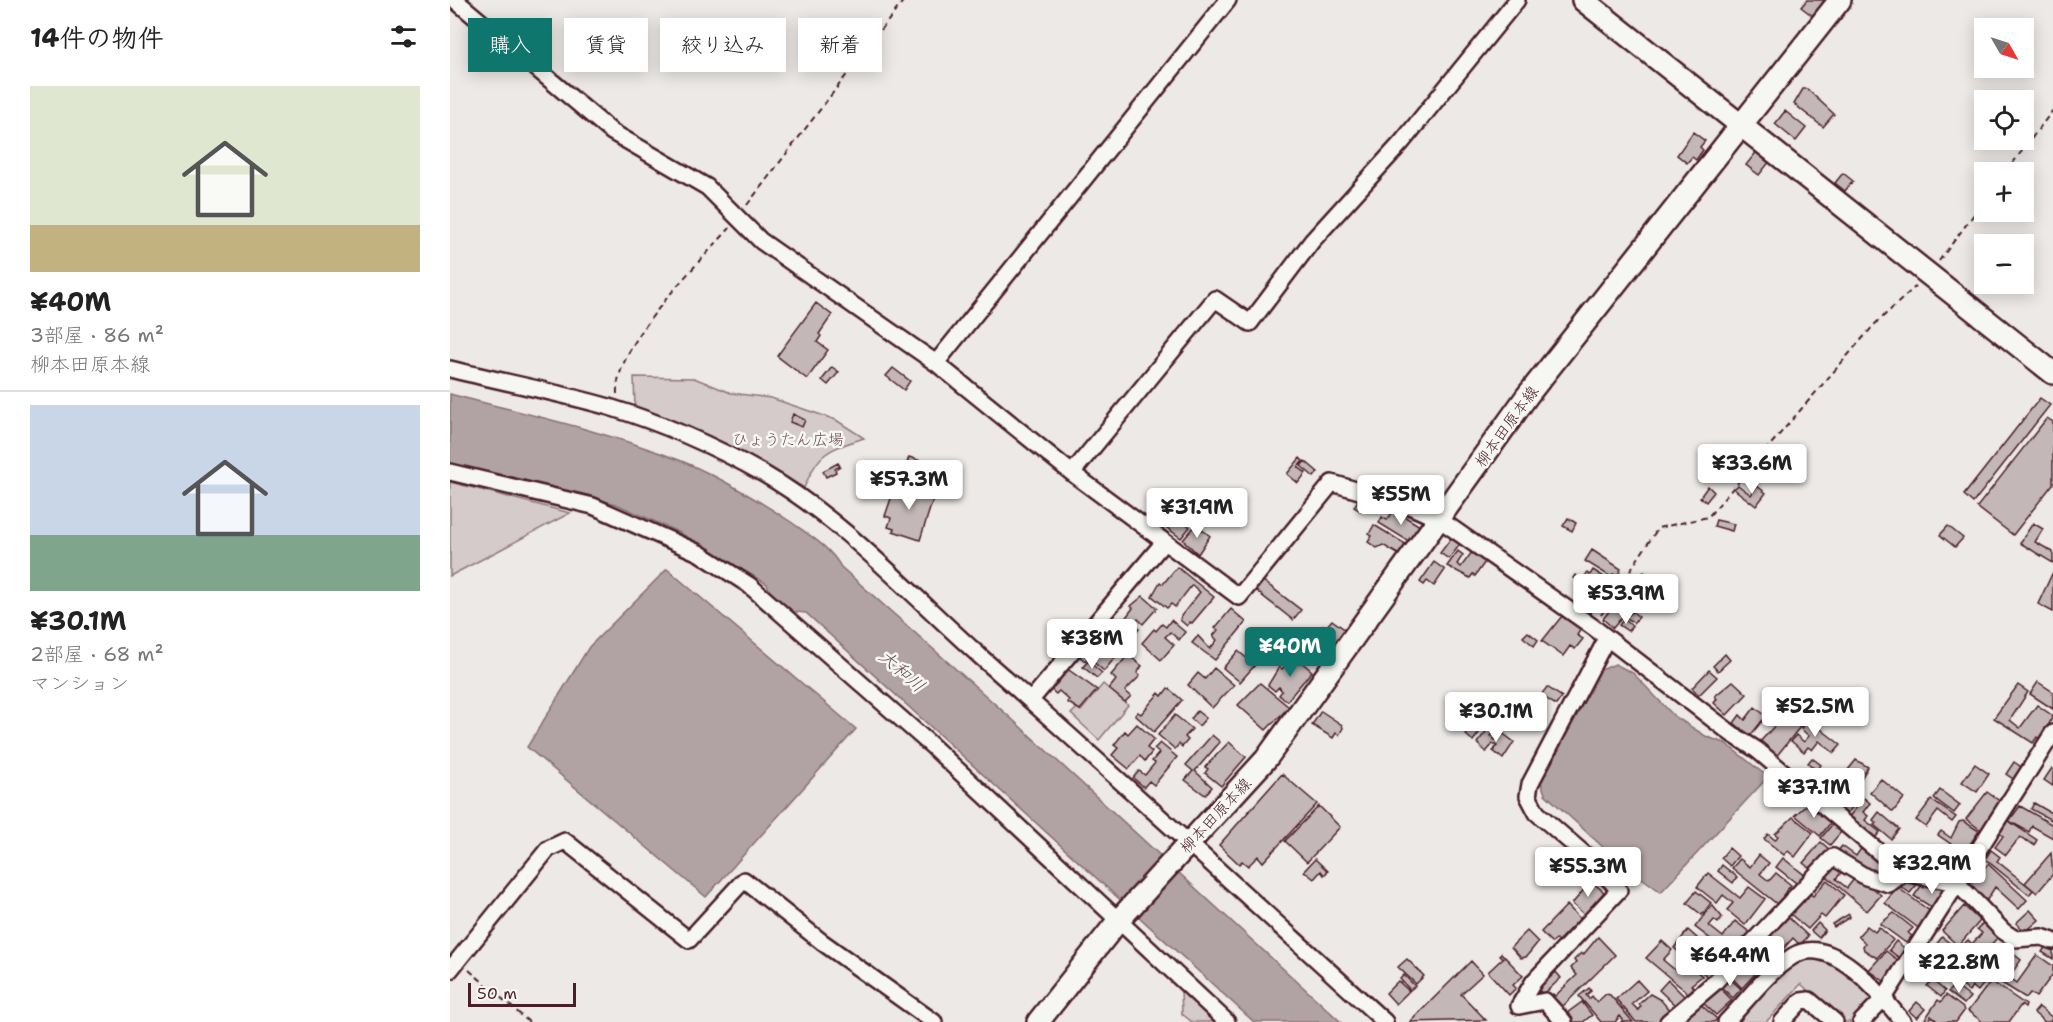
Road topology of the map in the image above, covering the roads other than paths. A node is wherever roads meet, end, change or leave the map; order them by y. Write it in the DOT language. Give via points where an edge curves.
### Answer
graph roads {
  1 [pos="455,0"];
  2 [pos="1228,0"];
  3 [pos="1517,0"];
  4 [pos="1583,0"];
  5 [pos="1840,0"];
  6 [pos="1743,125"];
  7 [pos="936,363"];
  8 [pos="450,369"];
  9 [pos="2053,373"];
  10 [pos="450,472"];
  11 [pos="1072,473"];
  12 [pos="1438,519"];
  13 [pos="1164,542"];
  14 [pos="1607,638"];
  15 [pos="1031,700"];
  16 [pos="2053,733"];
  17 [pos="1188,844"];
  18 [pos="1904,873"];
  19 [pos="1957,883"];
  20 [pos="1120,919"];
  21 [pos="2053,941"];
  22 [pos="454,965"];
  23 [pos="1884,998"];
  24 [pos="934,1022"];
  25 [pos="1038,1022"];
  26 [pos="1227,1022"];
  27 [pos="1385,1022"];
  28 [pos="1564,1022"];
  29 [pos="1668,1022"];
  30 [pos="1726,1022"];
  31 [pos="1782,1022"];
  32 [pos="1835,1022"];
  33 [pos="1861,1022"];
  34 [pos="1903,1022"];
  1 -- 7 [label="street" via="612,132 707,188 761,241"];
  2 -- 7 [label="street"];
  3 -- 11 [label="street" via="1402,142 1312,241 1250,323 1215,300"];
  4 -- 6 [label="main road"];
  5 -- 6 [label="main road, 柳本田原本線"];
  6 -- 9 [label="main road"];
  6 -- 12 [label="main road, 柳本田原本線" via="1527,396"];
  7 -- 11 [label="street"];
  8 -- 15 [label="street" via="618,410 672,429 764,474 873,557"];
  10 -- 20 [label="street" via="593,506 699,553 749,585"];
  11 -- 13 [label="street"];
  12 -- 13 [label="street" via="1407,505 1332,483 1239,597"];
  12 -- 14 [label="street"];
  12 -- 17 [label="main road, 柳本田原本線" via="1266,759"];
  13 -- 15 [label="street"];
  14 -- 18 [label="street" via="1757,750"];
  14 -- 28 [label="street" via="1530,784 1528,796 1538,813 1618,890 1534,981 1519,1006 1545,1001"];
  15 -- 17 [label="street"];
  16 -- 19 [label="street"];
  17 -- 20 [label="main road, 柳本田原本線"];
  17 -- 27 [label="street"];
  18 -- 19 [label="street"];
  18 -- 29 [label="street" via="1889,884 1878,882 1833,857 1714,982"];
  19 -- 21 [label="street" via="2002,931 2015,939 2042,937"];
  19 -- 23 [label="street"];
  20 -- 25 [label="main road, 柳本田原本線"];
  20 -- 26 [label="street"];
  22 -- 24 [label="street" via="548,849 564,841 689,940 744,880"];
  23 -- 30 [label="street" via="1858,974 1818,949 1795,955 1782,964"];
  23 -- 33 [label="street"];
  23 -- 34 [label="street"];
  31 -- 32 [label="street" via="1801,1001 1809,1000"];
}
